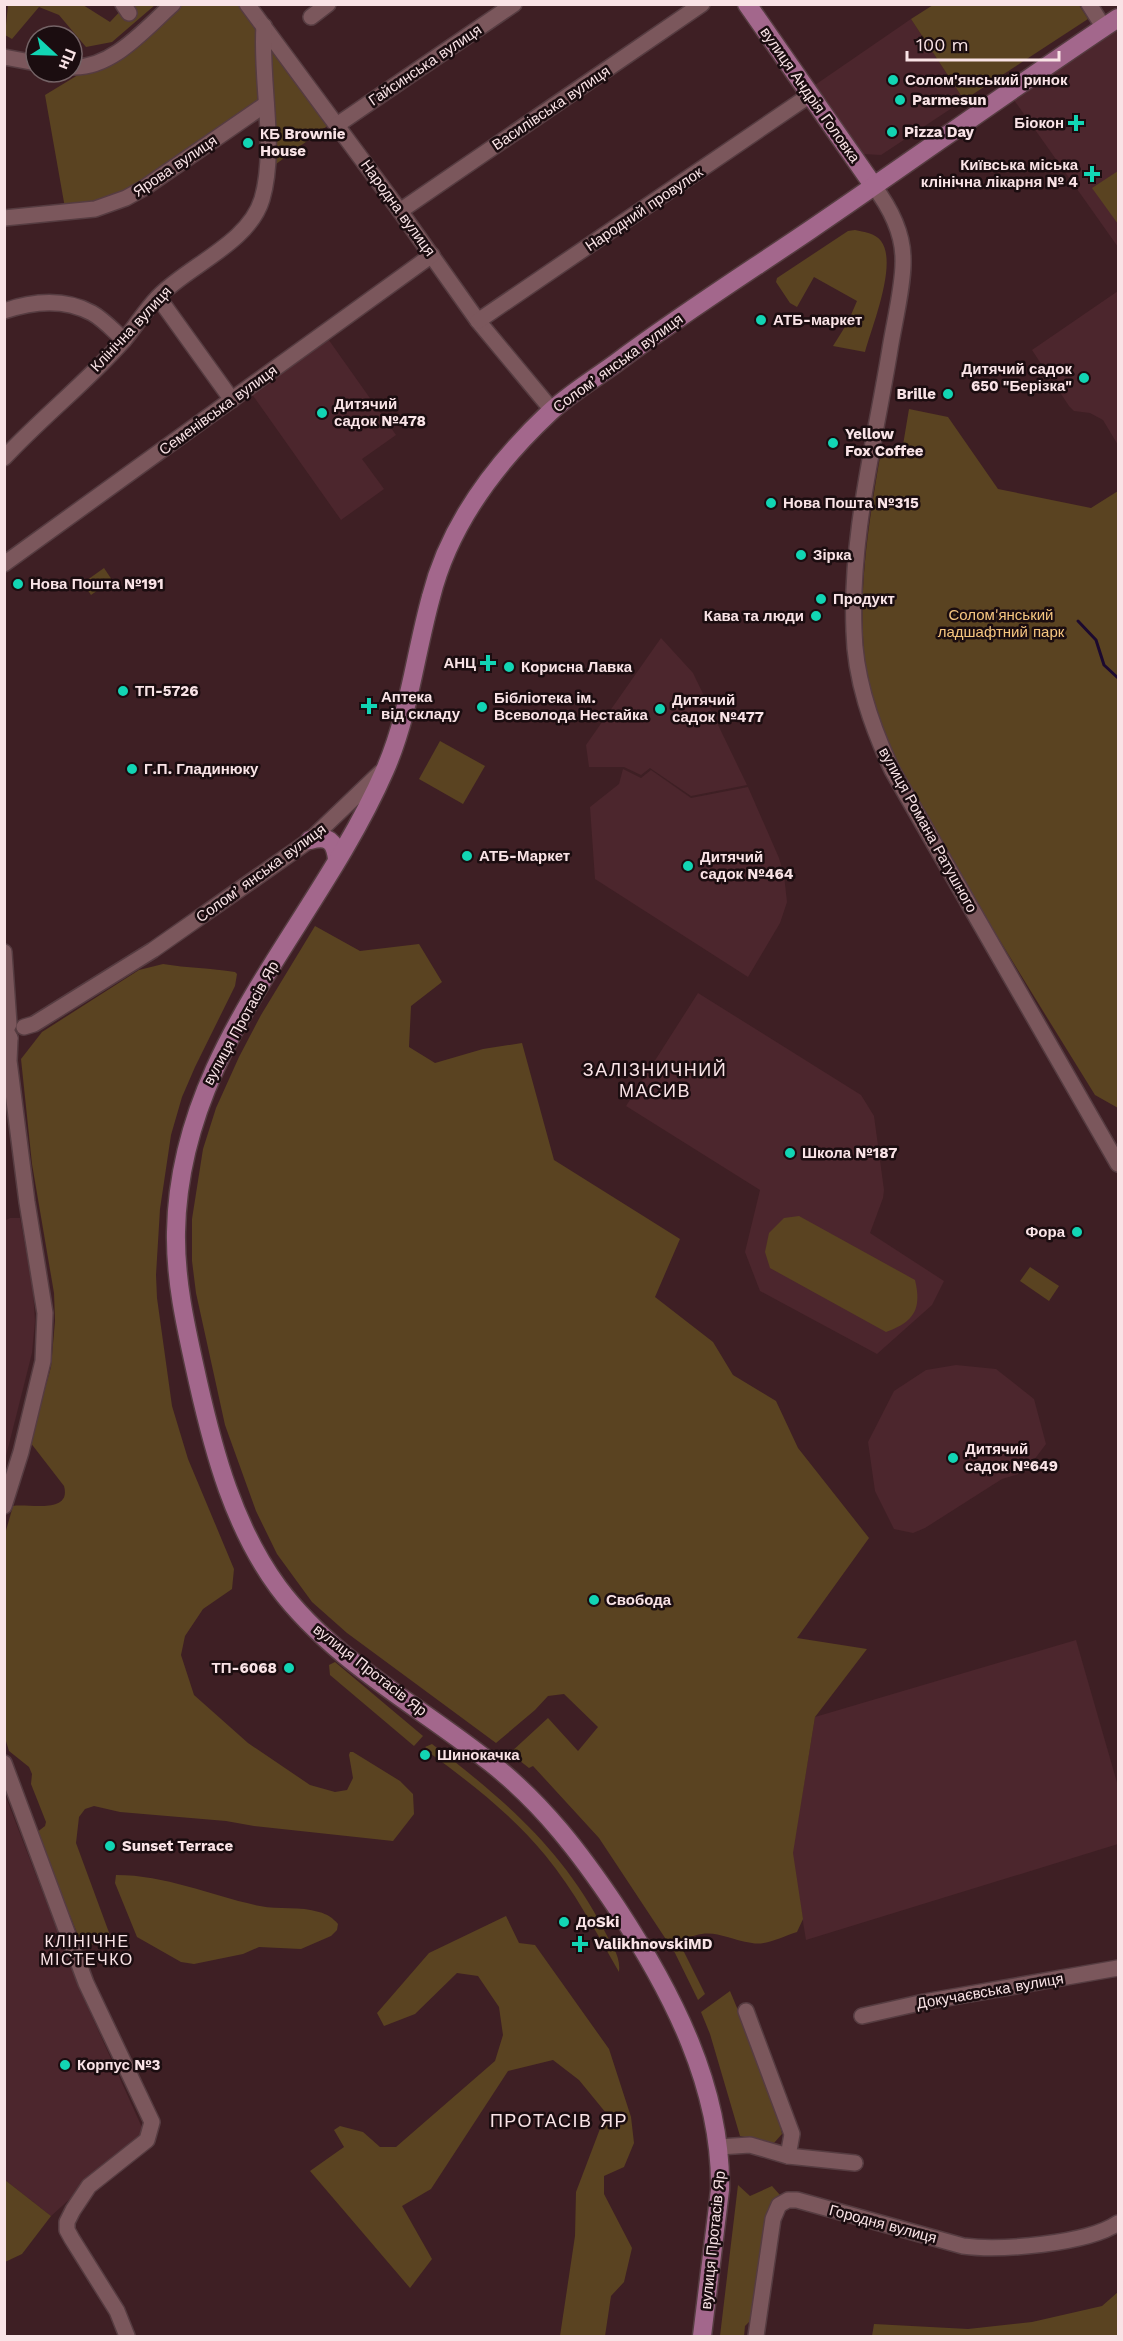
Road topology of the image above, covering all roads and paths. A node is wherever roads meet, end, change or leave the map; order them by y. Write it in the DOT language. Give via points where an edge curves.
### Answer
graph roads {
  1 [pos="173,4"];
  2 [pos="247,4"];
  3 [pos="328,4"];
  4 [pos="514,4"];
  5 [pos="702,4"];
  6 [pos="747,4"];
  7 [pos="1089,4"];
  8 [pos="311,16"];
  9 [pos="1111,23"];
  10 [pos="264,26"];
  11 [pos="4,57"];
  12 [pos="24,61"];
  13 [pos="84,66"];
  14 [pos="810,95"];
  15 [pos="266,105"];
  16 [pos="337,124"];
  17 [pos="873,185"];
  18 [pos="400,211"];
  19 [pos="4,218"];
  20 [pos="432,255"];
  21 [pos="158,297"];
  22 [pos="4,311"];
  23 [pos="478,321"];
  24 [pos="124,340"];
  25 [pos="232,400"];
  26 [pos="552,410"];
  27 [pos="4,458"];
  28 [pos="4,564"];
  29 [pos="387,766"];
  30 [pos="310,840"];
  31 [pos="337,859"];
  32 [pos="4,952"];
  33 [pos="9,1031"];
  34 [pos="1119,1164"];
  35 [pos="4,1506"];
  36 [pos="4,1763"];
  37 [pos="1119,1968"];
  38 [pos="746,2011"];
  39 [pos="862,2016"];
  40 [pos="719,2147"];
  41 [pos="788,2156"];
  42 [pos="855,2163"];
  43 [pos="1119,2223"];
  44 [pos="127,2337"];
  45 [pos="702,2337"];
  46 [pos="756,2337"];
  1 -- 13 [label="street" via="114,55"];
  2 -- 10 [label="street, Народна вулиця"];
  3 -- 8 [label="street"];
  4 -- 16 [label="street, Гайсинська вулиця"];
  5 -- 18 [label="street, Василівська вулиця"];
  6 -- 14 [label="main road, вулиця Андрія Головка"];
  7 -- 9 [label="street"];
  9 -- 17 [label="main road, Соломʼянська вулиця"];
  10 -- 15 [label="street, Клінічна вулиця"];
  10 -- 16 [label="street, Народна вулиця"];
  11 -- 12 [label="street"];
  14 -- 17 [label="main road, вулиця Андрія Головка"];
  14 -- 23 [label="street, Народний провулок"];
  15 -- 19 [label="street, Ярова вулиця" via="126,198 94,209"];
  15 -- 21 [label="street, Клінічна вулиця" via="268,170 256,216 242,232"];
  16 -- 18 [label="street, Народна вулиця"];
  17 -- 26 [label="main road, Соломʼянська вулиця" via="645,341"];
  17 -- 34 [label="street, вулиця Романа Ратушного" via="884,198 900,233 903,260 855,563 854,633 866,702 892,770"];
  18 -- 20 [label="street, Народна вулиця"];
  20 -- 23 [label="street, Народна вулиця"];
  20 -- 25 [label="street, Семенівська вулиця"];
  21 -- 24 [label="street, Клінічна вулиця"];
  21 -- 25 [label="street"];
  22 -- 24 [label="street" via="22,305 61,302 92,313"];
  23 -- 26 [label="street, Народна вулиця"];
  24 -- 27 [label="street, Клінічна вулиця"];
  25 -- 28 [label="street, Семенівська вулиця"];
  26 -- 29 [label="main road, Соломʼянська вулиця" via="500,467 458,527 430,599 402,724"];
  29 -- 30 [label="street, Соломʼянська вулиця"];
  29 -- 31 [label="main road, вулиця Протасів Яр"];
  30 -- 31 [label="main road" via="320,838 332,843"];
  30 -- 33 [label="street, Соломʼянська вулиця" via="153,950 24,1027 21,1038 15,1040"];
  31 -- 40 [label="main road, вулиця Протасів Яр" via="218,1059 200,1101 183,1163 176,1228 178,1284 220,1468 264,1566 305,1619 358,1665 517,1784 580,1854 649,1958 680,2020 706,2086"];
  32 -- 33 [label="street"];
  33 -- 35 [label="street" via="17,1127 45,1313 43,1361"];
  36 -- 44 [label="street" via="86,1983 152,2122 147,2140 89,2186 67,2222 67,2230 117,2311"];
  37 -- 39 [label="street, Докучаєвська вулиця"];
  38 -- 41 [label="street" via="792,2134"];
  40 -- 41 [label="street" via="750,2145"];
  40 -- 45 [label="main road, вулиця Протасів Яр" via="720,2190"];
  41 -- 42 [label="street"];
  43 -- 46 [label="street, Городня вулиця" via="1076,2239 990,2249 963,2246 788,2200 779,2205 773,2219"];
}
